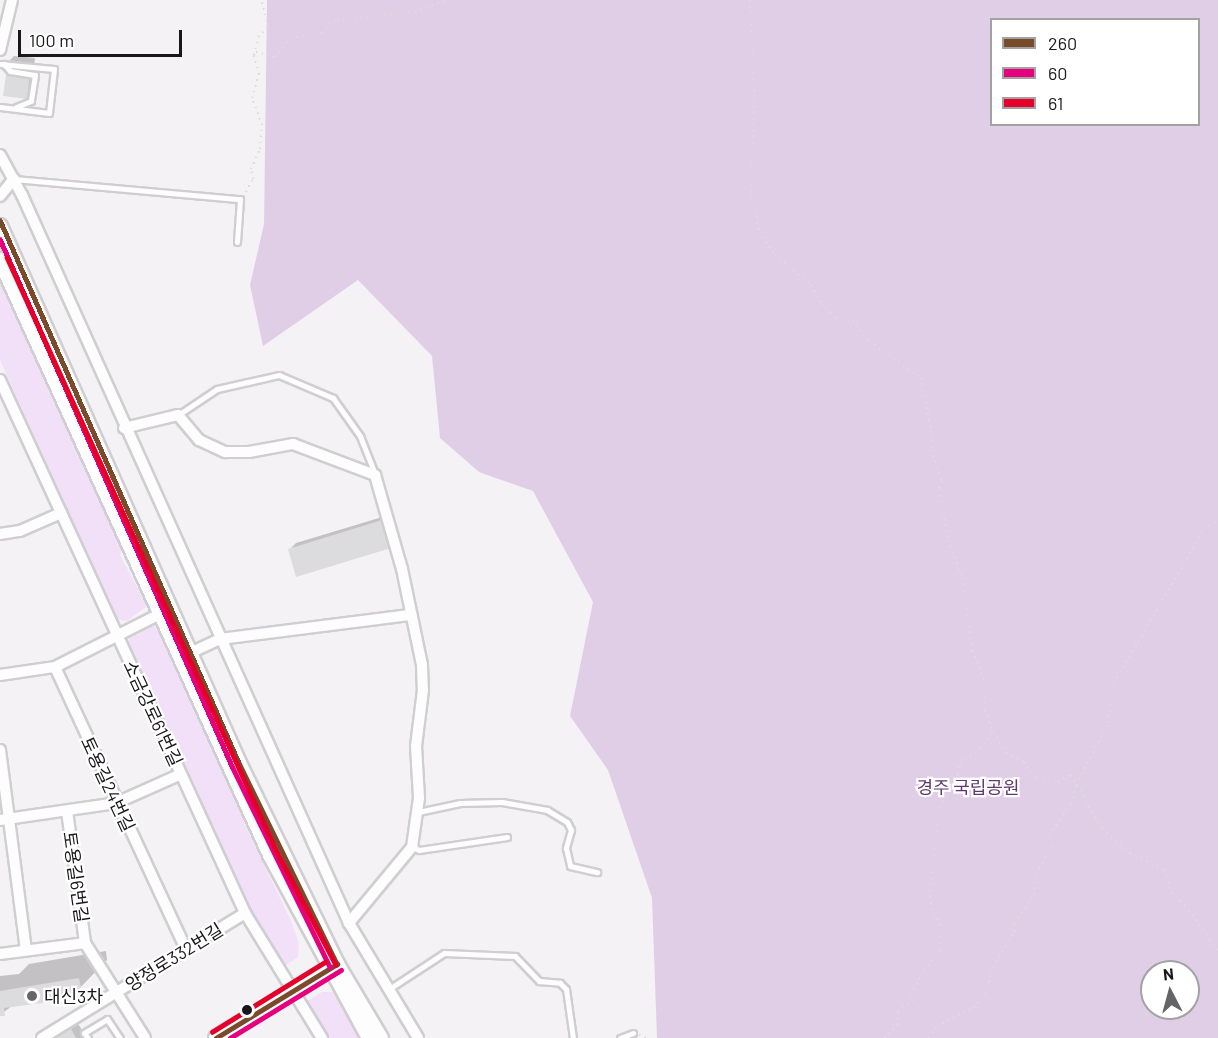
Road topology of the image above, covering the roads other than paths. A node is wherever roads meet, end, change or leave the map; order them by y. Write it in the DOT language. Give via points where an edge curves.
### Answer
graph roads {
  1 [pos="12,0"];
  2 [pos="3,25"];
  3 [pos="0,50"];
  4 [pos="2,64"];
  5 [pos="0,107"];
  6 [pos="15,107"];
  7 [pos="0,155"];
  8 [pos="0,177"];
  9 [pos="14,179"];
  10 [pos="0,196"];
  11 [pos="1,226"];
  12 [pos="237,242"];
  13 [pos="0,260"];
  14 [pos="0,380"];
  15 [pos="178,415"];
  16 [pos="124,428"];
  17 [pos="375,475"];
  18 [pos="61,513"];
  19 [pos="0,534"];
  20 [pos="160,614"];
  21 [pos="411,615"];
  22 [pos="118,635"];
  23 [pos="220,639"];
  24 [pos="190,653"];
  25 [pos="54,667"];
  26 [pos="0,675"];
  27 [pos="0,750"];
  28 [pos="181,774"];
  29 [pos="116,803"];
  30 [pos="67,811"];
  31 [pos="418,812"];
  32 [pos="4,820"];
  33 [pos="507,837"];
  34 [pos="412,847"];
  35 [pos="597,872"];
  36 [pos="245,913"];
  37 [pos="349,923"];
  38 [pos="85,943"];
  39 [pos="26,950"];
  40 [pos="186,950"];
  41 [pos="0,954"];
  42 [pos="333,966"];
  43 [pos="389,989"];
  44 [pos="292,990"];
  45 [pos="117,992"];
  46 [pos="633,1032"];
  47 [pos="42,1038"];
  48 [pos="88,1038"];
  49 [pos="120,1038"];
  50 [pos="145,1038"];
  51 [pos="216,1038"];
  52 [pos="322,1038"];
  53 [pos="369,1038"];
  54 [pos="381,1038"];
  55 [pos="418,1038"];
  56 [pos="573,1038"];
  57 [pos="620,1038"];
  1 -- 2 [label="street"];
  2 -- 3 [label="street"];
  4 -- 6 [label="lane" via="10,71 35,75 31,101"];
  4 -- 6 [label="lane" via="54,69 49,113"];
  5 -- 6 [label="lane"];
  7 -- 9 [label="street"];
  8 -- 9 [label="street"];
  9 -- 10 [label="street"];
  9 -- 12 [label="lane" via="240,199"];
  9 -- 16 [label="street"];
  11 -- 24 [label="street"];
  13 -- 20 [label="street"];
  14 -- 18 [label="street, 소금강로61번길"];
  15 -- 16 [label="street"];
  15 -- 17 [label="street" via="200,440 225,452 293,444"];
  15 -- 17 [label="lane" via="217,389 279,375 333,398 360,436"];
  16 -- 23 [label="street"];
  17 -- 21 [label="street"];
  18 -- 19 [label="street" via="20,531"];
  18 -- 22 [label="street, 소금강로61번길"];
  20 -- 22 [label="street"];
  20 -- 42 [label="street" via="270,855"];
  21 -- 23 [label="street"];
  21 -- 31 [label="street" via="423,690 416,746"];
  22 -- 25 [label="street"];
  22 -- 28 [label="street, 소금강로61번길"];
  23 -- 24 [label="street"];
  23 -- 37 [label="street"];
  24 -- 42 [label="street"];
  25 -- 26 [label="street"];
  25 -- 29 [label="street, 토용길24번길"];
  27 -- 32 [label="street"];
  28 -- 29 [label="street"];
  28 -- 36 [label="street, 소금강로61번길"];
  29 -- 30 [label="street"];
  29 -- 40 [label="street, 토용길24번길"];
  30 -- 32 [label="street"];
  30 -- 38 [label="street, 토용길6번길"];
  31 -- 34 [label="street"];
  31 -- 35 [label="lane" via="460,803 502,802 547,810 567,822 571,830 566,848 570,866"];
  32 -- 39 [label="street"];
  33 -- 34 [label="lane" via="419,850"];
  34 -- 37 [label="street"];
  36 -- 40 [label="street, 양정로332번길"];
  36 -- 44 [label="street, 소금강로61번길"];
  37 -- 43 [label="street"];
  38 -- 39 [label="street, 토용길6번길"];
  38 -- 45 [label="street, 토용길6번길"];
  39 -- 41 [label="street, 토용길6번길"];
  40 -- 45 [label="street, 양정로332번길"];
  42 -- 44 [label="street"];
  42 -- 53 [label="street"];
  42 -- 54 [label="street"];
  43 -- 55 [label="street"];
  43 -- 56 [label="lane" via="444,953 515,956 539,981 560,983 566,989"];
  44 -- 51 [label="street"];
  44 -- 52 [label="street, 소금강로61번길"];
  45 -- 47 [label="street, 양정로332번길"];
  45 -- 50 [label="street, 토용길6번길"];
  46 -- 57 [label="lane"];
  48 -- 49 [label="lane" via="84,1033 107,1019"];
}
